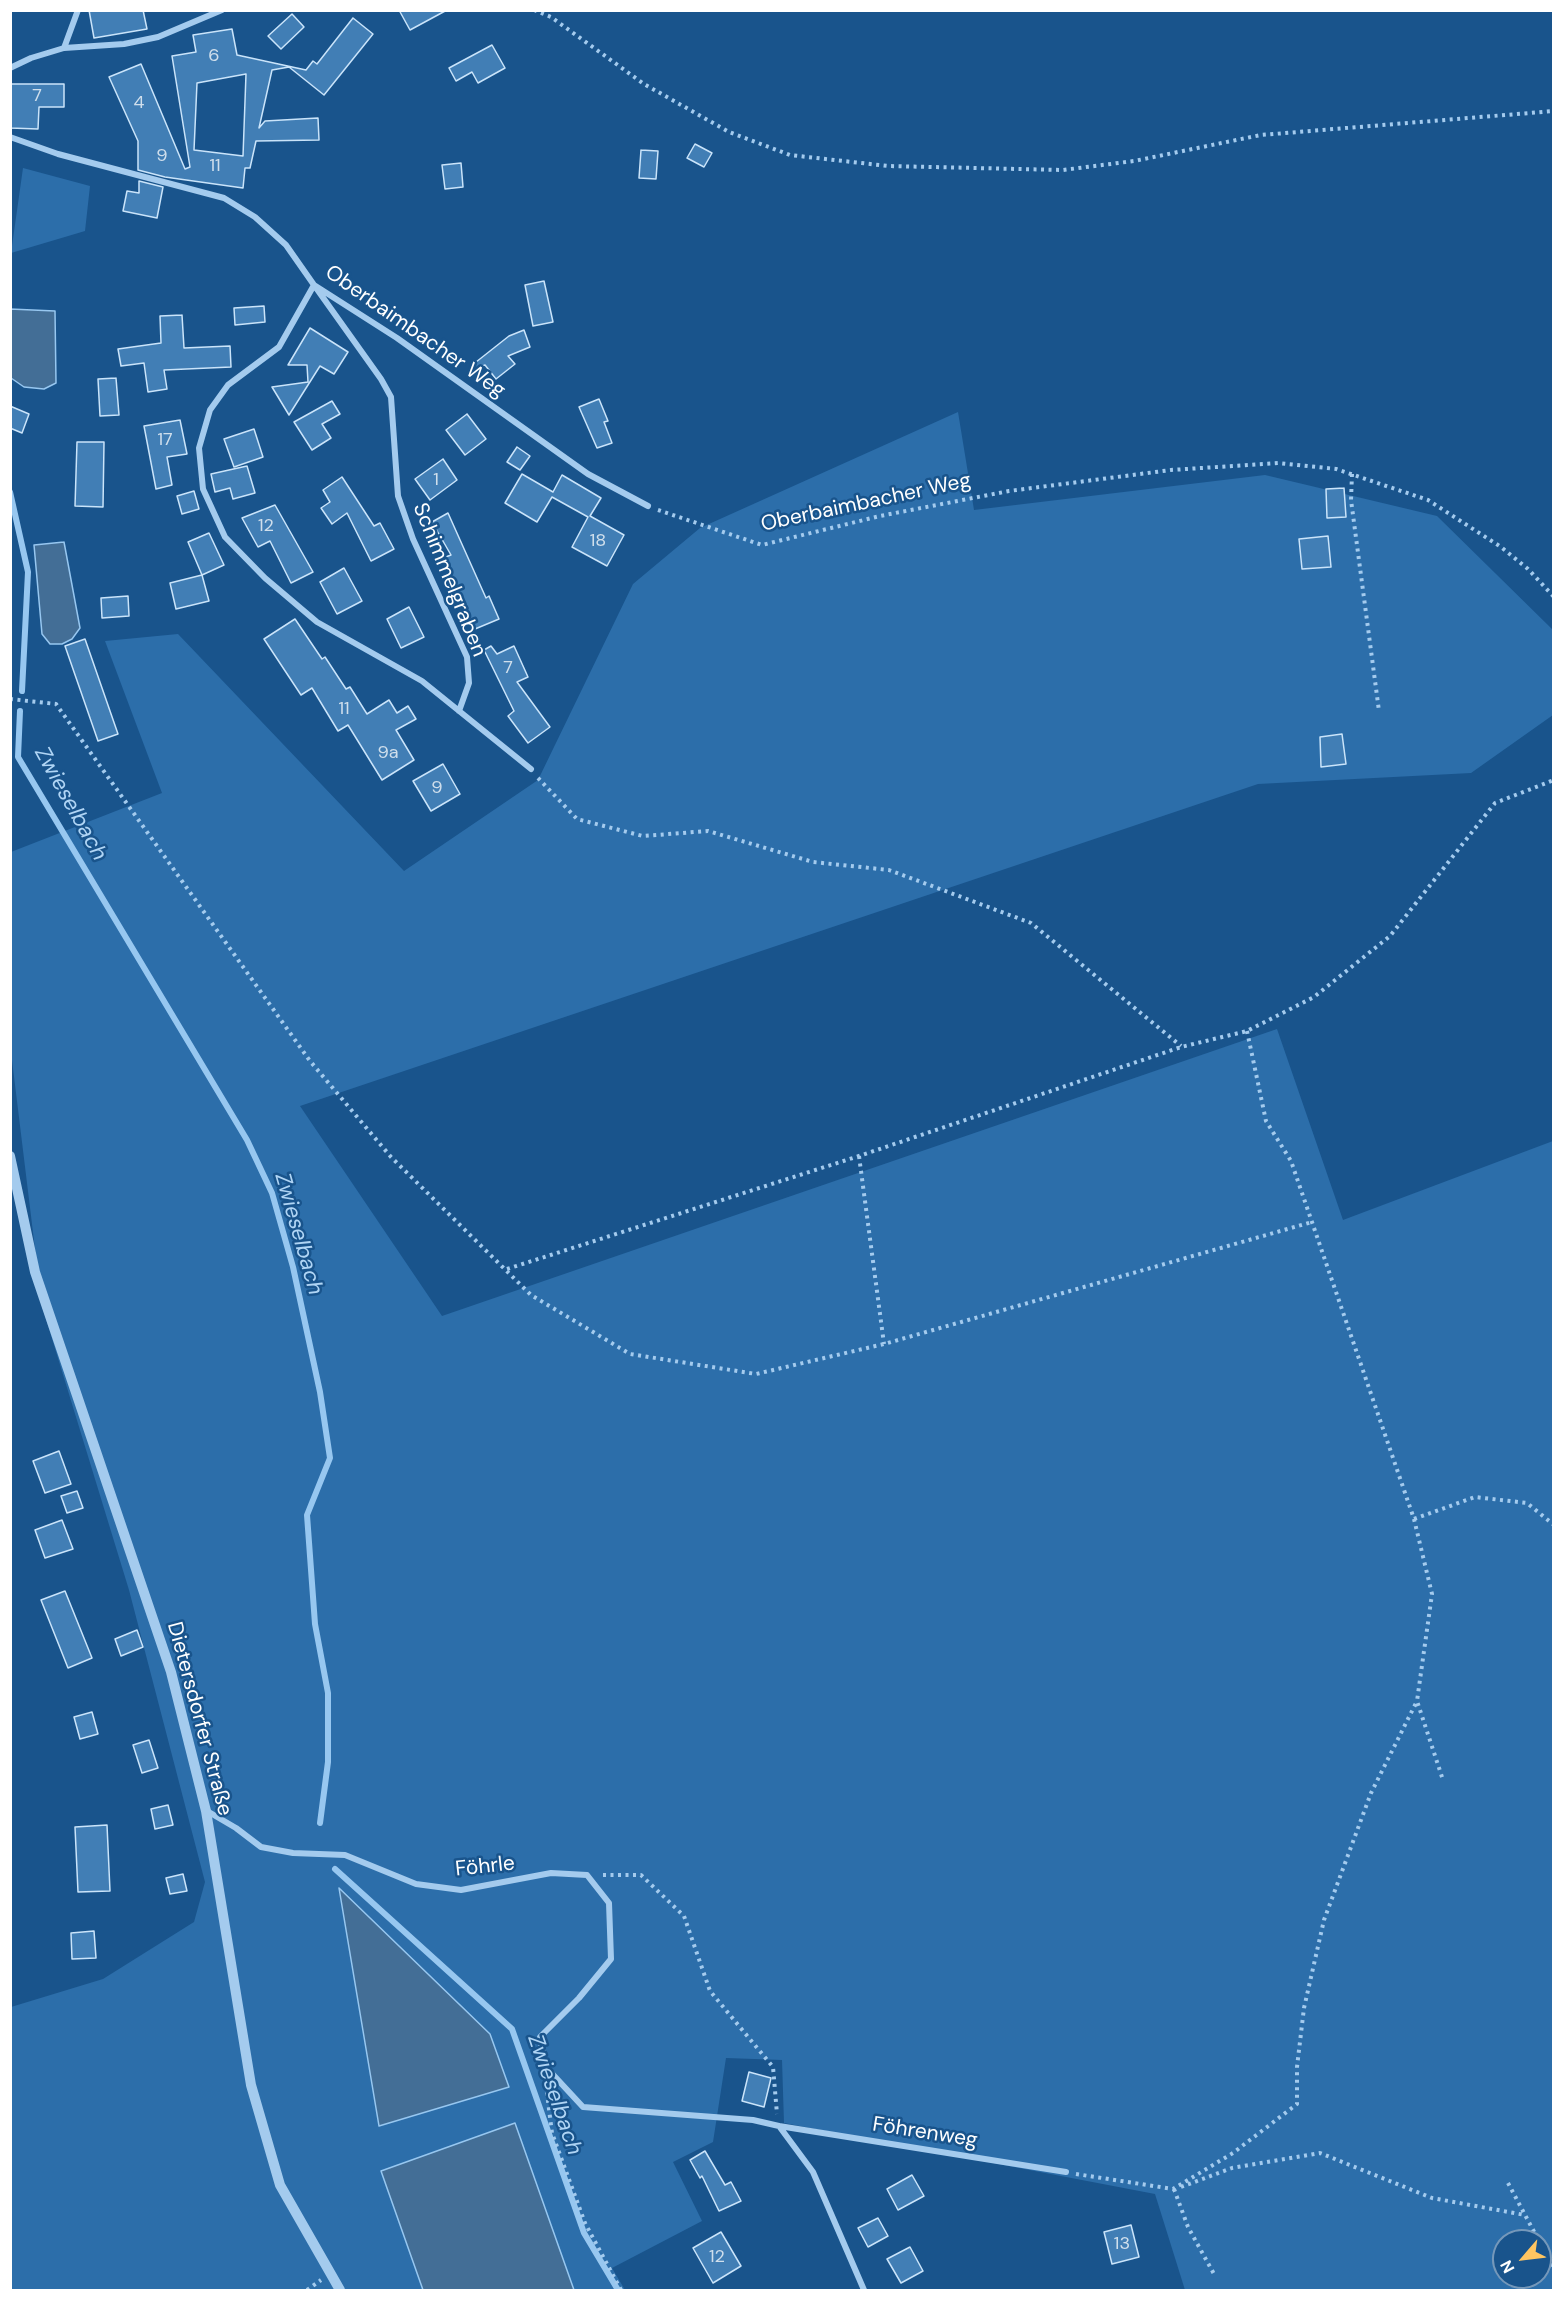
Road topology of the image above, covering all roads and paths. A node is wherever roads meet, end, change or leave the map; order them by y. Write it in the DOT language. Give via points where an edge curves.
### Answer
graph roads {
  1 [pos="78,10"];
  2 [pos="222,10"];
  3 [pos="534,10"];
  4 [pos="64,48"];
  5 [pos="10,68"];
  6 [pos="1554,111"];
  7 [pos="10,137"];
  8 [pos="314,285"];
  9 [pos="1352,474"];
  10 [pos="648,506"];
  11 [pos="1554,597"];
  12 [pos="10,699"];
  13 [pos="459,711"];
  14 [pos="1379,711"];
  15 [pos="531,770"];
  16 [pos="1554,780"];
  17 [pos="1247,1031"];
  18 [pos="1182,1047"];
  19 [pos="10,1156"];
  20 [pos="859,1156"];
  21 [pos="1312,1222"];
  22 [pos="507,1269"];
  23 [pos="884,1344"];
  24 [pos="1414,1519"];
  25 [pos="1554,1526"];
  26 [pos="1417,1701"];
  27 [pos="1442,1777"];
  28 [pos="206,1811"];
  29 [pos="588,1875"];
  30 [pos="545,2066"];
  31 [pos="779,2126"];
  32 [pos="1066,2172"];
  33 [pos="1508,2183"];
  34 [pos="1173,2189"];
  35 [pos="1525,2215"];
  36 [pos="1532,2229"];
  37 [pos="1214,2274"];
  38 [pos="340,2290"];
  39 [pos="621,2290"];
  40 [pos="864,2290"];
  1 -- 4 [label="street"];
  2 -- 4 [label="street" via="158,37 124,44"];
  3 -- 6 [label="path" via="551,17 645,84 729,132 790,155 888,166 1063,170 1134,161 1261,135"];
  4 -- 5 [label="street"];
  7 -- 8 [label="street, Oberbaimbacher Weg" via="58,154 224,198 255,217 286,245"];
  8 -- 10 [label="street, Oberbaimbacher Weg" via="397,338 588,474"];
  8 -- 13 [label="street, Schimmelgraben" via="391,398 398,495 413,539 467,657 469,683"];
  8 -- 13 [label="street" via="279,347 228,385 210,410 199,448 203,489 225,537 265,578 317,622 422,681"];
  9 -- 10 [label="path, Oberbaimbacher Weg" via="1278,464 1171,470 1009,491 880,516 762,545"];
  9 -- 11 [label="path, Oberbaimbacher Weg" via="1428,500 1501,547 1528,568"];
  9 -- 14 [label="path" via="1351,500"];
  12 -- 22 [label="path" via="56,704 310,1061 391,1157"];
  13 -- 15 [label="street"];
  15 -- 18 [label="path" via="577,819 643,836 708,831 813,862 889,870 1031,923"];
  16 -- 17 [label="path" via="1495,803 1390,936 1314,997"];
  17 -- 18 [label="path"];
  17 -- 21 [label="path" via="1266,1121 1291,1161"];
  18 -- 20 [label="path"];
  19 -- 28 [label="street, Dietersdorfer Straße" via="35,1272 171,1672"];
  20 -- 22 [label="path"];
  20 -- 23 [label="path"];
  21 -- 23 [label="path"];
  21 -- 24 [label="path"];
  22 -- 23 [label="path" via="531,1295 630,1354 756,1374"];
  24 -- 25 [label="path" via="1475,1497 1527,1503"];
  24 -- 26 [label="path" via="1432,1594"];
  26 -- 27 [label="path"];
  26 -- 34 [label="path" via="1371,1793 1324,1920 1304,2008 1297,2104 1233,2153"];
  28 -- 29 [label="street, Föhrle" via="261,1847 345,1855 416,1884 461,1890 551,1874"];
  28 -- 38 [label="street, Dietersdorfer Straße" via="251,2085 280,2184"];
  29 -- 30 [label="street" via="609,1903 611,1959 540,2037"];
  29 -- 31 [label="path" via="641,1875 684,1916 710,1991 773,2067"];
  30 -- 31 [label="street, Föhrenweg" via="583,2107 753,2120"];
  30 -- 39 [label="path" via="552,2133 585,2223"];
  31 -- 32 [label="street, Föhrenweg"];
  31 -- 40 [label="street" via="813,2172"];
  32 -- 34 [label="path"];
  33 -- 35 [label="path"];
  34 -- 35 [label="path" via="1232,2168 1320,2153 1432,2198"];
  34 -- 37 [label="path"];
  35 -- 36 [label="path"];
}
